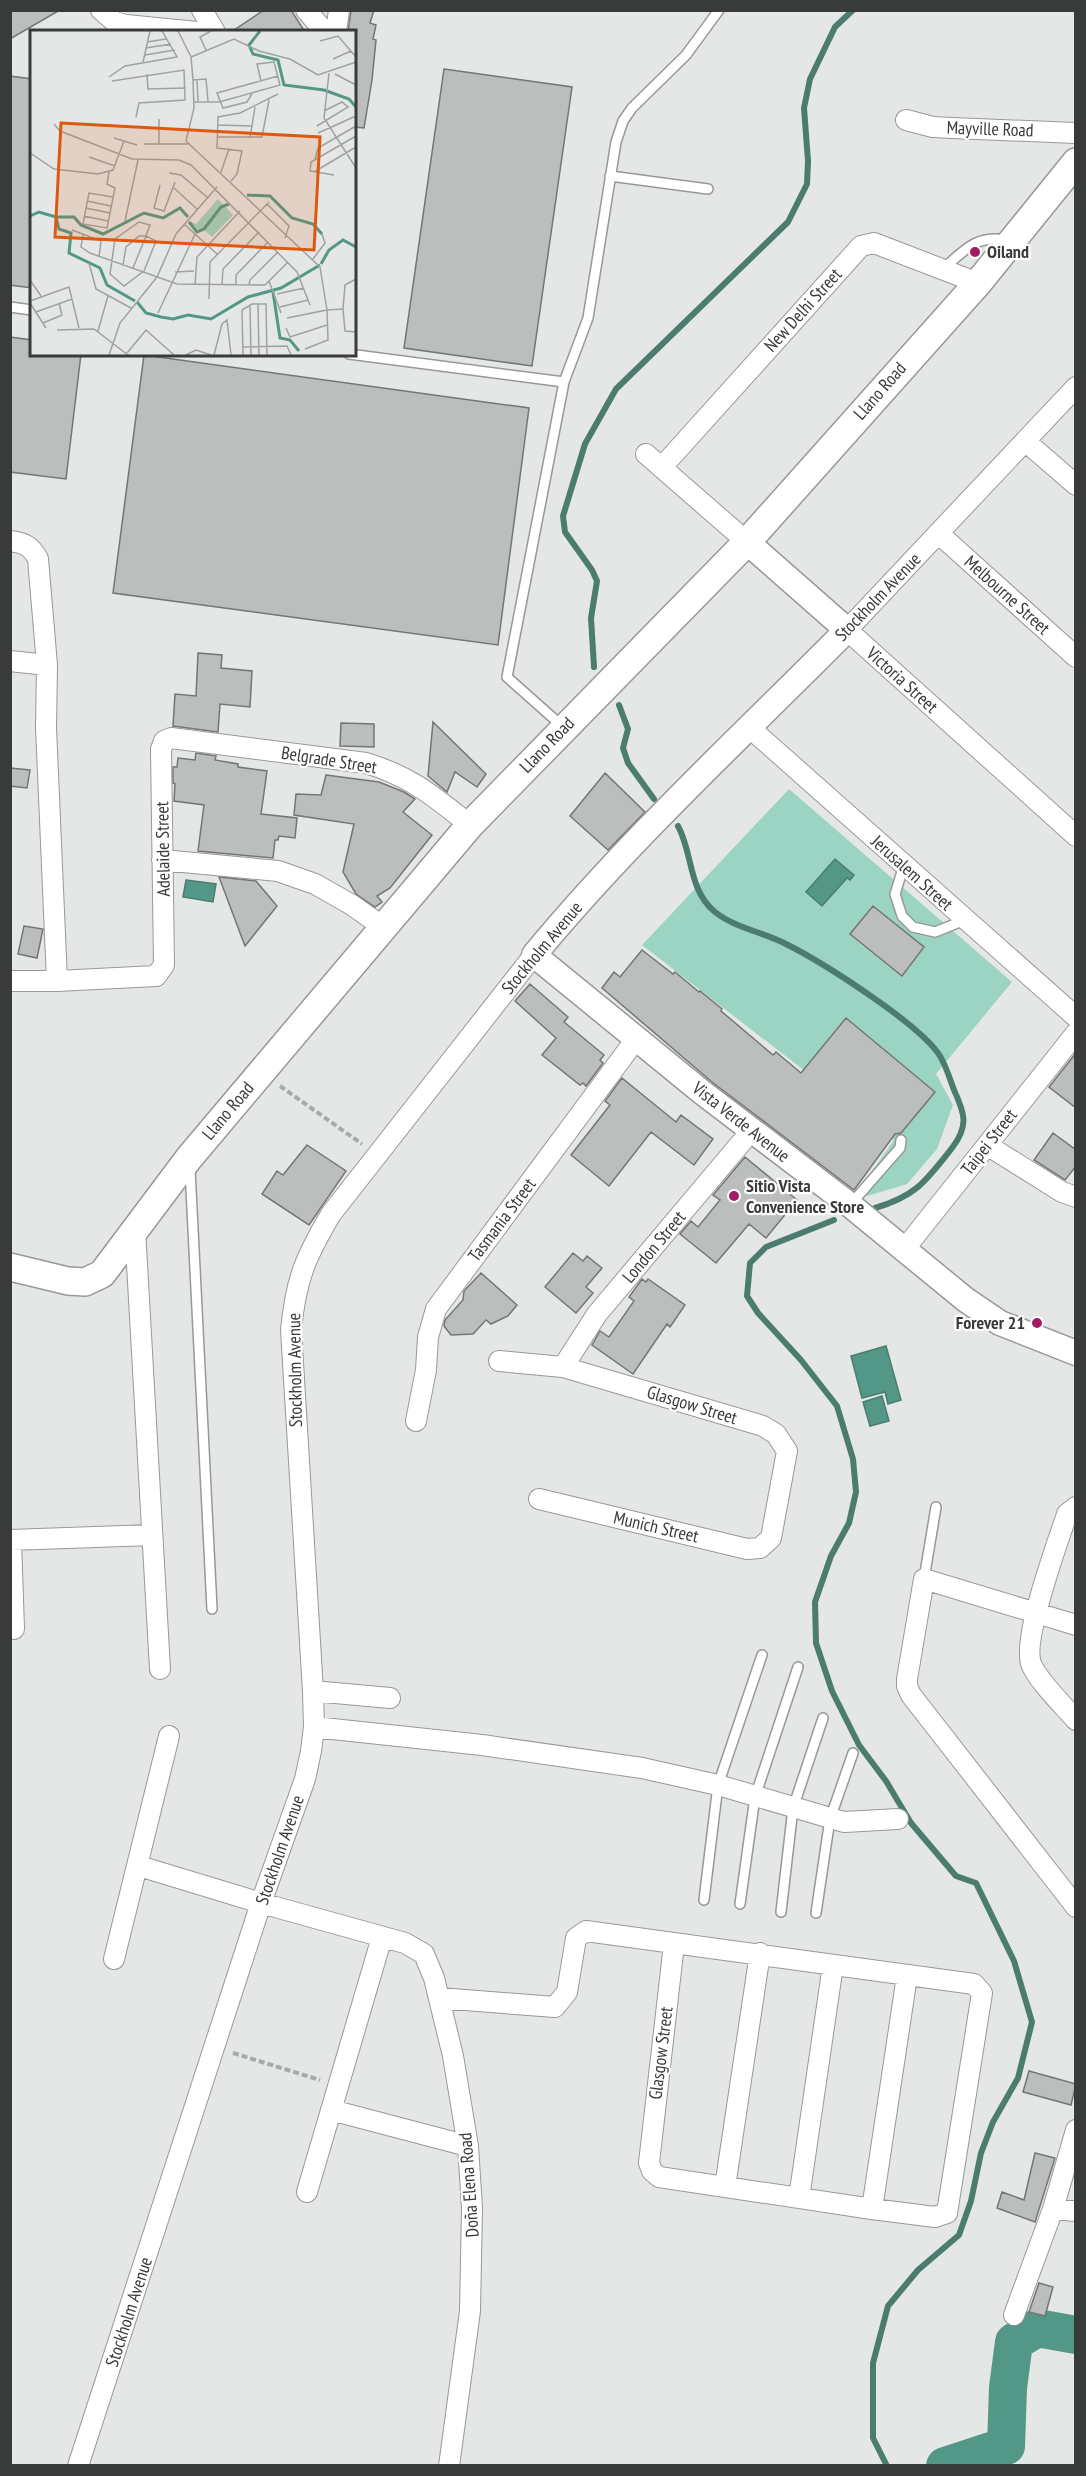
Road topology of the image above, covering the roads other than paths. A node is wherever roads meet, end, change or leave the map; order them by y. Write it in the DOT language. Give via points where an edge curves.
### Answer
graph roads {
  1 [pos="101,10"];
  2 [pos="202,10"];
  3 [pos="306,10"];
  4 [pos="339,10"];
  5 [pos="719,10"];
  6 [pos="177,30"];
  7 [pos="214,30"];
  8 [pos="323,30"];
  9 [pos="336,30"];
  10 [pos="906,120"];
  11 [pos="1076,133"];
  12 [pos="1076,162"];
  13 [pos="610,176"];
  14 [pos="708,189"];
  15 [pos="1012,241"];
  16 [pos="943,269"];
  17 [pos="978,283"];
  18 [pos="10,307"];
  19 [pos="30,310"];
  20 [pos="356,355"];
  21 [pos="564,382"];
  22 [pos="1076,387"];
  23 [pos="1025,441"];
  24 [pos="646,453"];
  25 [pos="662,467"];
  26 [pos="1076,485"];
  27 [pos="938,533"];
  28 [pos="10,541"];
  29 [pos="747,542"];
  30 [pos="847,630"];
  31 [pos="1076,657"];
  32 [pos="10,661"];
  33 [pos="47,664"];
  34 [pos="564,728"];
  35 [pos="750,728"];
  36 [pos="171,738"];
  37 [pos="470,825"];
  38 [pos="1076,836"];
  39 [pos="162,860"];
  40 [pos="904,865"];
  41 [pos="965,920"];
  42 [pos="383,927"];
  43 [pos="534,955"];
  44 [pos="10,981"];
  45 [pos="57,981"];
  46 [pos="1076,1017"];
  47 [pos="1076,1033"];
  48 [pos="636,1039"];
  49 [pos="751,1131"];
  50 [pos="901,1140"];
  51 [pos="987,1145"];
  52 [pos="189,1158"];
  53 [pos="1076,1197"];
  54 [pos="850,1205"];
  55 [pos="135,1229"];
  56 [pos="903,1251"];
  57 [pos="10,1267"];
  58 [pos="1076,1353"];
  59 [pos="499,1361"];
  60 [pos="563,1367"];
  61 [pos="416,1421"];
  62 [pos="538,1499"];
  63 [pos="936,1507"];
  64 [pos="1076,1507"];
  65 [pos="152,1535"];
  66 [pos="771,1538"];
  67 [pos="11,1540"];
  68 [pos="924,1579"];
  69 [pos="212,1608"];
  70 [pos="1036,1612"];
  71 [pos="1076,1625"];
  72 [pos="14,1629"];
  73 [pos="762,1655"];
  74 [pos="798,1667"];
  75 [pos="160,1669"];
  76 [pos="313,1691"];
  77 [pos="390,1698"];
  78 [pos="823,1718"];
  79 [pos="1076,1720"];
  80 [pos="314,1726"];
  81 [pos="169,1736"];
  82 [pos="853,1753"];
  83 [pos="718,1785"];
  84 [pos="755,1797"];
  85 [pos="793,1808"];
  86 [pos="830,1819"];
  87 [pos="898,1819"];
  88 [pos="139,1866"];
  89 [pos="704,1900"];
  90 [pos="261,1903"];
  91 [pos="740,1904"];
  92 [pos="1076,1907"];
  93 [pos="781,1912"];
  94 [pos="816,1913"];
  95 [pos="382,1937"];
  96 [pos="674,1944"];
  97 [pos="760,1953"];
  98 [pos="114,1959"];
  99 [pos="833,1965"];
  100 [pos="907,1976"];
  101 [pos="439,1998"];
  102 [pos="331,2110"];
  103 [pos="1076,2130"];
  104 [pos="468,2146"];
  105 [pos="725,2187"];
  106 [pos="307,2192"];
  107 [pos="799,2198"];
  108 [pos="1053,2209"];
  109 [pos="872,2210"];
  110 [pos="1076,2211"];
  111 [pos="1014,2315"];
  112 [pos="78,2466"];
  113 [pos="449,2466"];
  1 -- 6 [label="street" via="115,22 126,25"];
  2 -- 7 [label="street"];
  3 -- 8 [label="street"];
  4 -- 9 [label="street"];
  5 -- 13 [label="lane" via="686,55 623,121"];
  10 -- 11 [label="street, Mayville Road" via="942,128"];
  12 -- 15 [label="main road, Llano Road"];
  13 -- 14 [label="lane"];
  13 -- 21 [label="lane" via="588,318"];
  15 -- 16 [label="lane" via="993,238 972,244"];
  15 -- 17 [label="main road, Llano Road"];
  16 -- 17 [label="street, New Delhi Street"];
  16 -- 25 [label="street, New Delhi Street" via="874,243 861,246"];
  17 -- 29 [label="main road, Llano Road"];
  18 -- 19 [label="lane"];
  20 -- 21 [label="lane"];
  21 -- 34 [label="lane" via="507,677"];
  22 -- 23 [label="street, Stockholm Avenue"];
  23 -- 26 [label="street"];
  23 -- 27 [label="street, Stockholm Avenue"];
  24 -- 25 [label="street, Victoria Street"];
  25 -- 29 [label="street, Victoria Street"];
  27 -- 30 [label="street, Stockholm Avenue"];
  27 -- 31 [label="street, Melbourne Street"];
  28 -- 33 [label="street" via="32,548 38,560"];
  29 -- 30 [label="street, Victoria Street"];
  29 -- 34 [label="main road, Llano Road"];
  30 -- 35 [label="street, Stockholm Avenue"];
  30 -- 38 [label="street, Victoria Street"];
  32 -- 33 [label="street"];
  33 -- 45 [label="street" via="46,728"];
  34 -- 37 [label="main road, Llano Road"];
  35 -- 40 [label="street, Jerusalem Street"];
  35 -- 43 [label="street, Stockholm Avenue" via="594,886"];
  36 -- 37 [label="street, Belgrade Street" via="383,768 415,782"];
  36 -- 39 [label="street, Adelaide Street" via="164,741 161,749"];
  37 -- 42 [label="main road, Llano Road"];
  39 -- 42 [label="street" via="278,871 315,884"];
  39 -- 45 [label="street, Adelaide Street" via="164,965 156,976"];
  40 -- 41 [label="street, Jerusalem Street"];
  40 -- 41 [label="lane" via="895,894 902,916 913,927 935,932"];
  41 -- 46 [label="street, Jerusalem Street"];
  42 -- 52 [label="main road, Llano Road"];
  43 -- 48 [label="street, Vista Verde Avenue"];
  43 -- 76 [label="street, Stockholm Avenue" via="332,1214 301,1270 291,1330"];
  44 -- 45 [label="street"];
  47 -- 51 [label="street, Taipei Street"];
  48 -- 49 [label="street, Vista Verde Avenue"];
  48 -- 61 [label="street, Tasmania Street" via="436,1309"];
  49 -- 54 [label="street, Vista Verde Avenue"];
  49 -- 60 [label="street, London Street" via="597,1314"];
  50 -- 54 [label="lane" via="900,1149"];
  51 -- 53 [label="street"];
  51 -- 56 [label="street, Taipei Street"];
  52 -- 55 [label="main road, Llano Road"];
  52 -- 69 [label="lane"];
  54 -- 56 [label="street, Vista Verde Avenue"];
  55 -- 57 [label="main road, Llano Road" via="102,1274 85,1282"];
  55 -- 65 [label="street"];
  56 -- 58 [label="street, Vista Verde Avenue" via="1000,1323"];
  59 -- 60 [label="street, Glasgow Street"];
  60 -- 66 [label="street, Glasgow Street" via="763,1426 776,1434 787,1451"];
  62 -- 66 [label="street, Munich Street" via="747,1549 760,1548"];
  63 -- 68 [label="lane"];
  64 -- 70 [label="street" via="1067,1514"];
  65 -- 67 [label="street"];
  65 -- 75 [label="street"];
  67 -- 72 [label="street"];
  68 -- 70 [label="street"];
  68 -- 92 [label="street" via="907,1686 911,1695"];
  70 -- 71 [label="street"];
  70 -- 79 [label="street" via="1028,1654 1031,1665"];
  73 -- 83 [label="lane"];
  74 -- 84 [label="lane"];
  76 -- 77 [label="street"];
  76 -- 80 [label="street, Stockholm Avenue"];
  78 -- 85 [label="lane"];
  80 -- 83 [label="street" via="599,1761"];
  80 -- 90 [label="street, Stockholm Avenue" via="305,1779"];
  81 -- 88 [label="street"];
  82 -- 86 [label="lane"];
  83 -- 84 [label="street"];
  83 -- 89 [label="lane"];
  84 -- 85 [label="street"];
  84 -- 91 [label="lane"];
  85 -- 86 [label="street"];
  85 -- 93 [label="lane"];
  86 -- 87 [label="street" via="860,1823"];
  86 -- 94 [label="lane"];
  88 -- 90 [label="street, Doña Elena Road"];
  88 -- 98 [label="street"];
  90 -- 95 [label="street, Doña Elena Road"];
  90 -- 112 [label="street, Stockholm Avenue"];
  95 -- 101 [label="street, Doña Elena Road" via="405,1943 424,1954"];
  95 -- 102 [label="street"];
  96 -- 97 [label="street"];
  96 -- 101 [label="street" via="586,1930 576,1938 567,1992 555,2007"];
  96 -- 105 [label="street, Glasgow Street" via="649,2163 659,2177"];
  97 -- 99 [label="street"];
  97 -- 105 [label="street"];
  99 -- 100 [label="street"];
  99 -- 107 [label="street"];
  100 -- 109 [label="street"];
  100 -- 109 [label="street" via="974,1984 982,1993 947,2213 935,2217"];
  101 -- 104 [label="street, Doña Elena Road"];
  102 -- 104 [label="street"];
  102 -- 106 [label="street"];
  103 -- 108 [label="street"];
  104 -- 113 [label="street, Doña Elena Road" via="472,2208 470,2311"];
  105 -- 107 [label="street"];
  107 -- 109 [label="street"];
  108 -- 110 [label="street"];
  108 -- 111 [label="street"];
}
